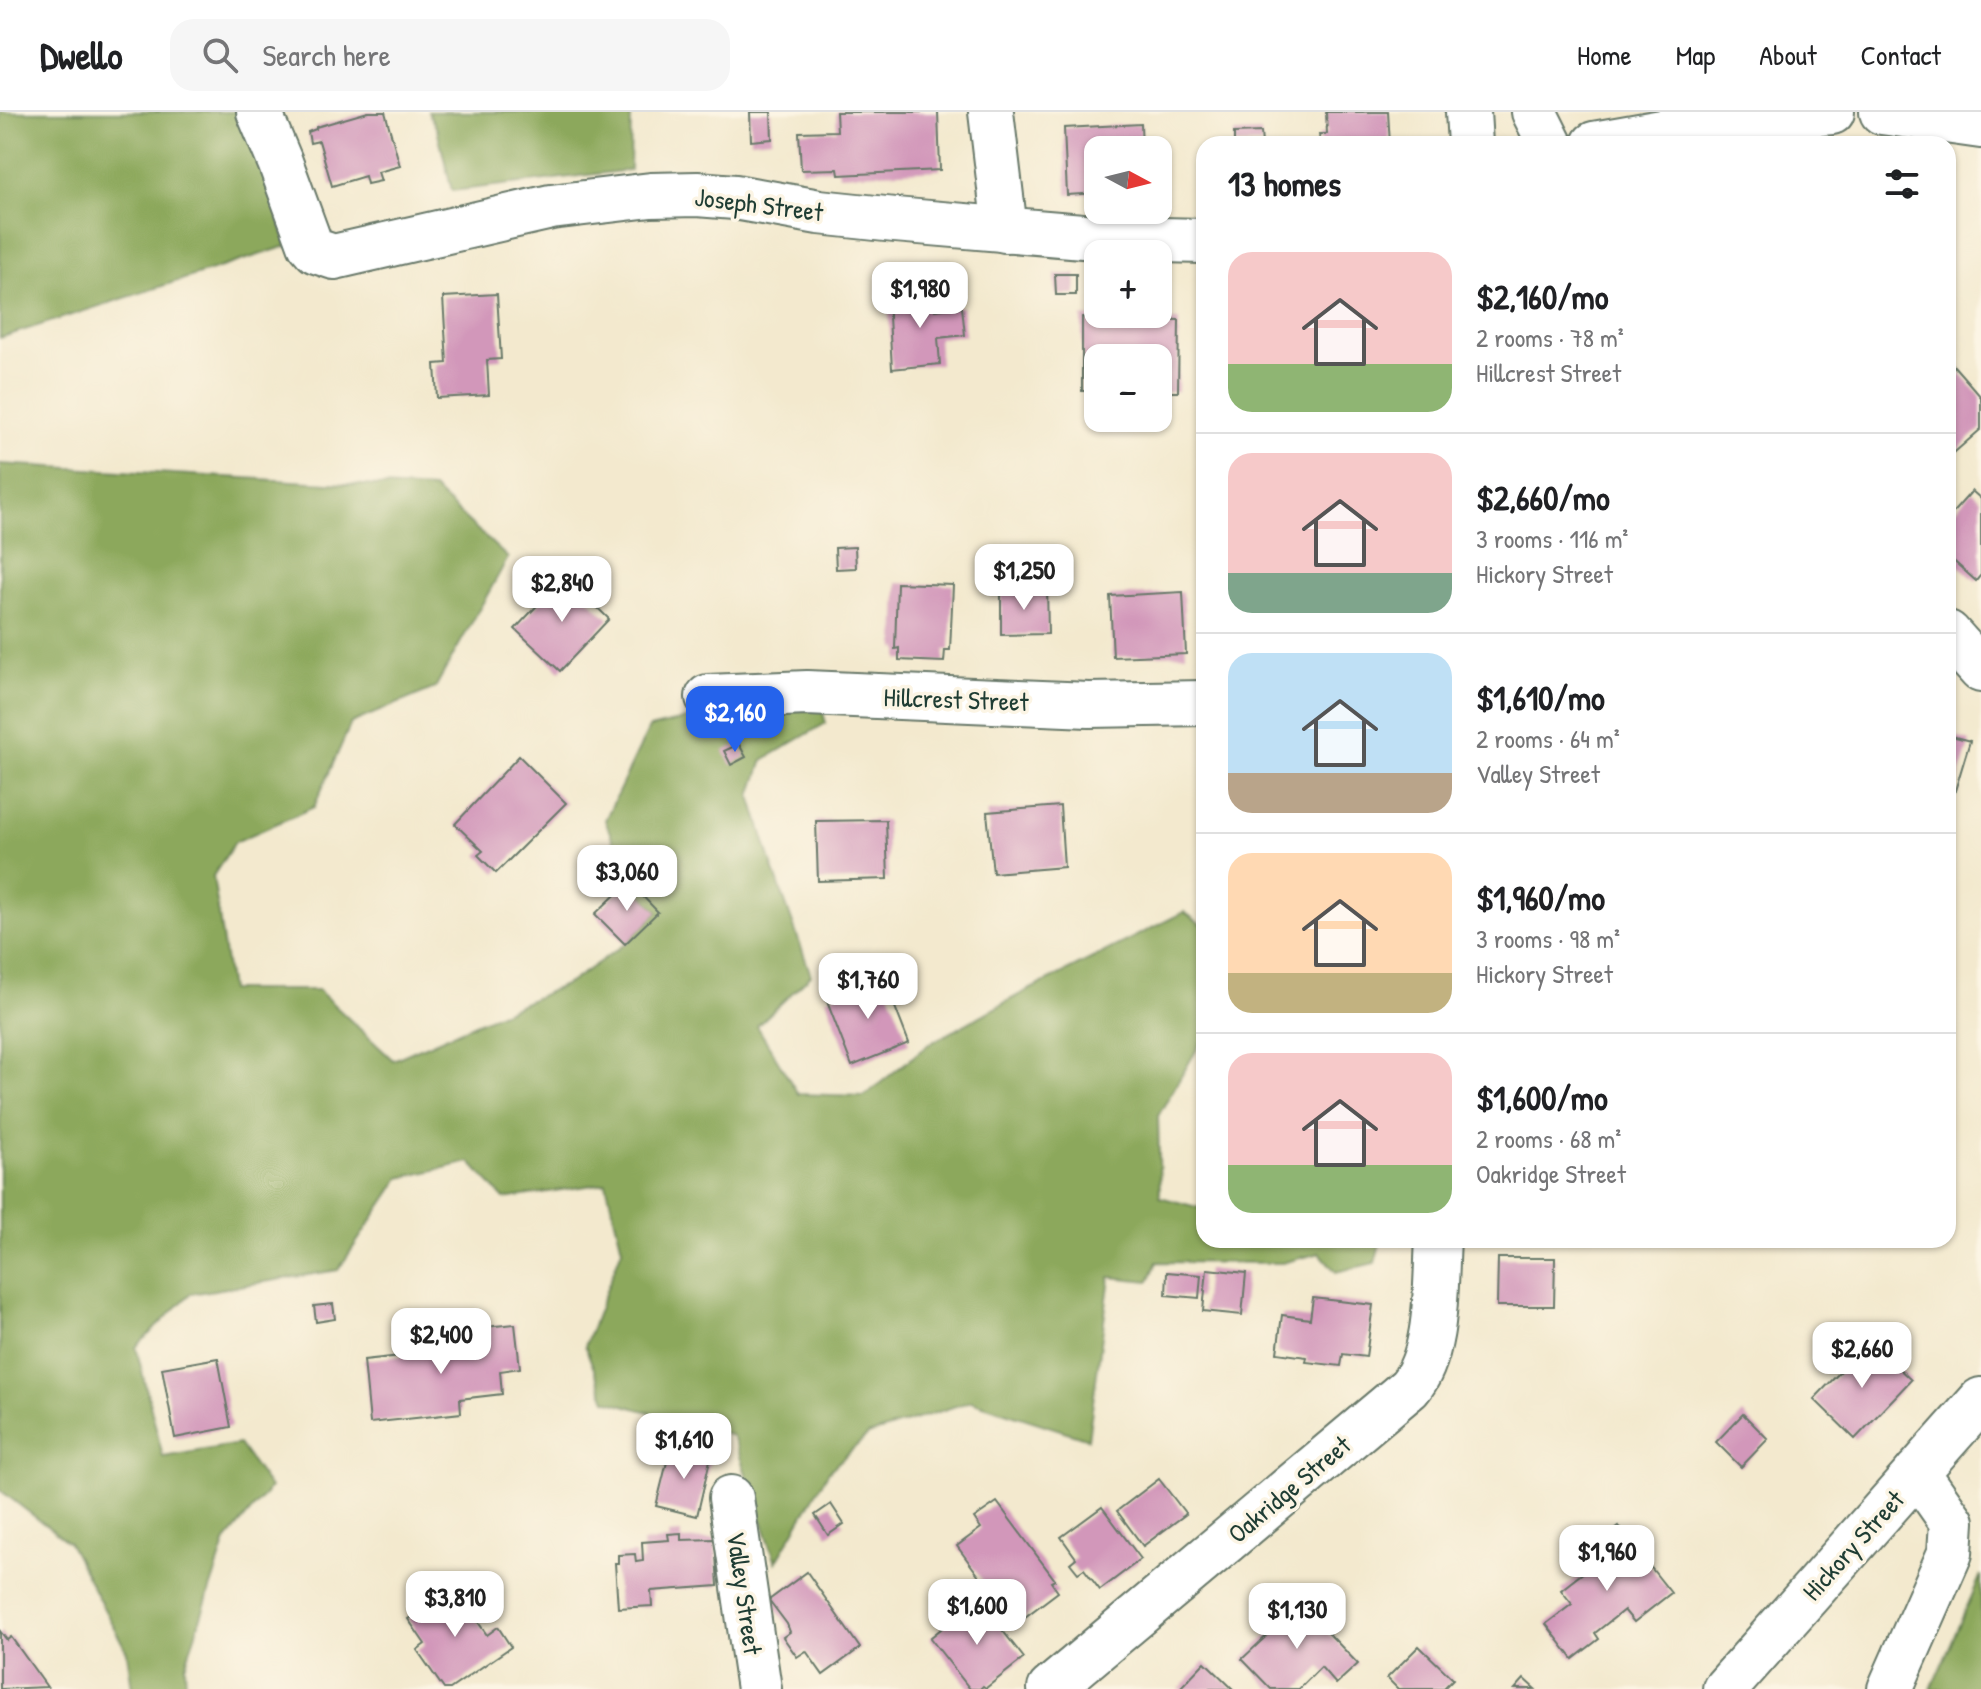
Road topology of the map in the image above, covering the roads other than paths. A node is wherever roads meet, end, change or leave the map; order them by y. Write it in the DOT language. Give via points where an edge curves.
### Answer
graph roads {
  1 [pos="259,112"];
  2 [pos="991,112"];
  3 [pos="1468,112"];
  4 [pos="1534,112"];
  5 [pos="1832,112"];
  6 [pos="1882,112"];
  7 [pos="1981,126"];
  8 [pos="1470,136"];
  9 [pos="1546,136"];
  10 [pos="1639,136"];
  11 [pos="1005,230"];
  12 [pos="1196,241"];
  13 [pos="1956,642"];
  14 [pos="1981,670"];
  15 [pos="708,697"];
  16 [pos="1196,703"];
  17 [pos="1437,1248"];
  18 [pos="1981,1400"];
  19 [pos="1917,1472"];
  20 [pos="731,1498"];
  21 [pos="759,1689"];
  22 [pos="1050,1689"];
  23 [pos="1725,1689"];
  24 [pos="1890,1689"];
  1 -- 11 [label="street, Joseph Street" via="310,244 334,257 551,207 651,195 735,197 854,216"];
  2 -- 11 [label="street"];
  3 -- 8 [label="street"];
  4 -- 9 [label="street"];
  5 -- 10 [label="street" via="1719,122"];
  6 -- 7 [label="street"];
  11 -- 12 [label="street, Joseph Street"];
  13 -- 14 [label="street"];
  15 -- 16 [label="street, Hillcrest Street" via="807,693 1089,705"];
  17 -- 22 [label="street, Oakridge Street" via="1425,1364 1409,1388"];
  18 -- 19 [label="street, Hickory Street"];
  19 -- 23 [label="street, Hickory Street"];
  19 -- 24 [label="street" via="1952,1522 1950,1553"];
  20 -- 21 [label="street, Valley Street"];
}
